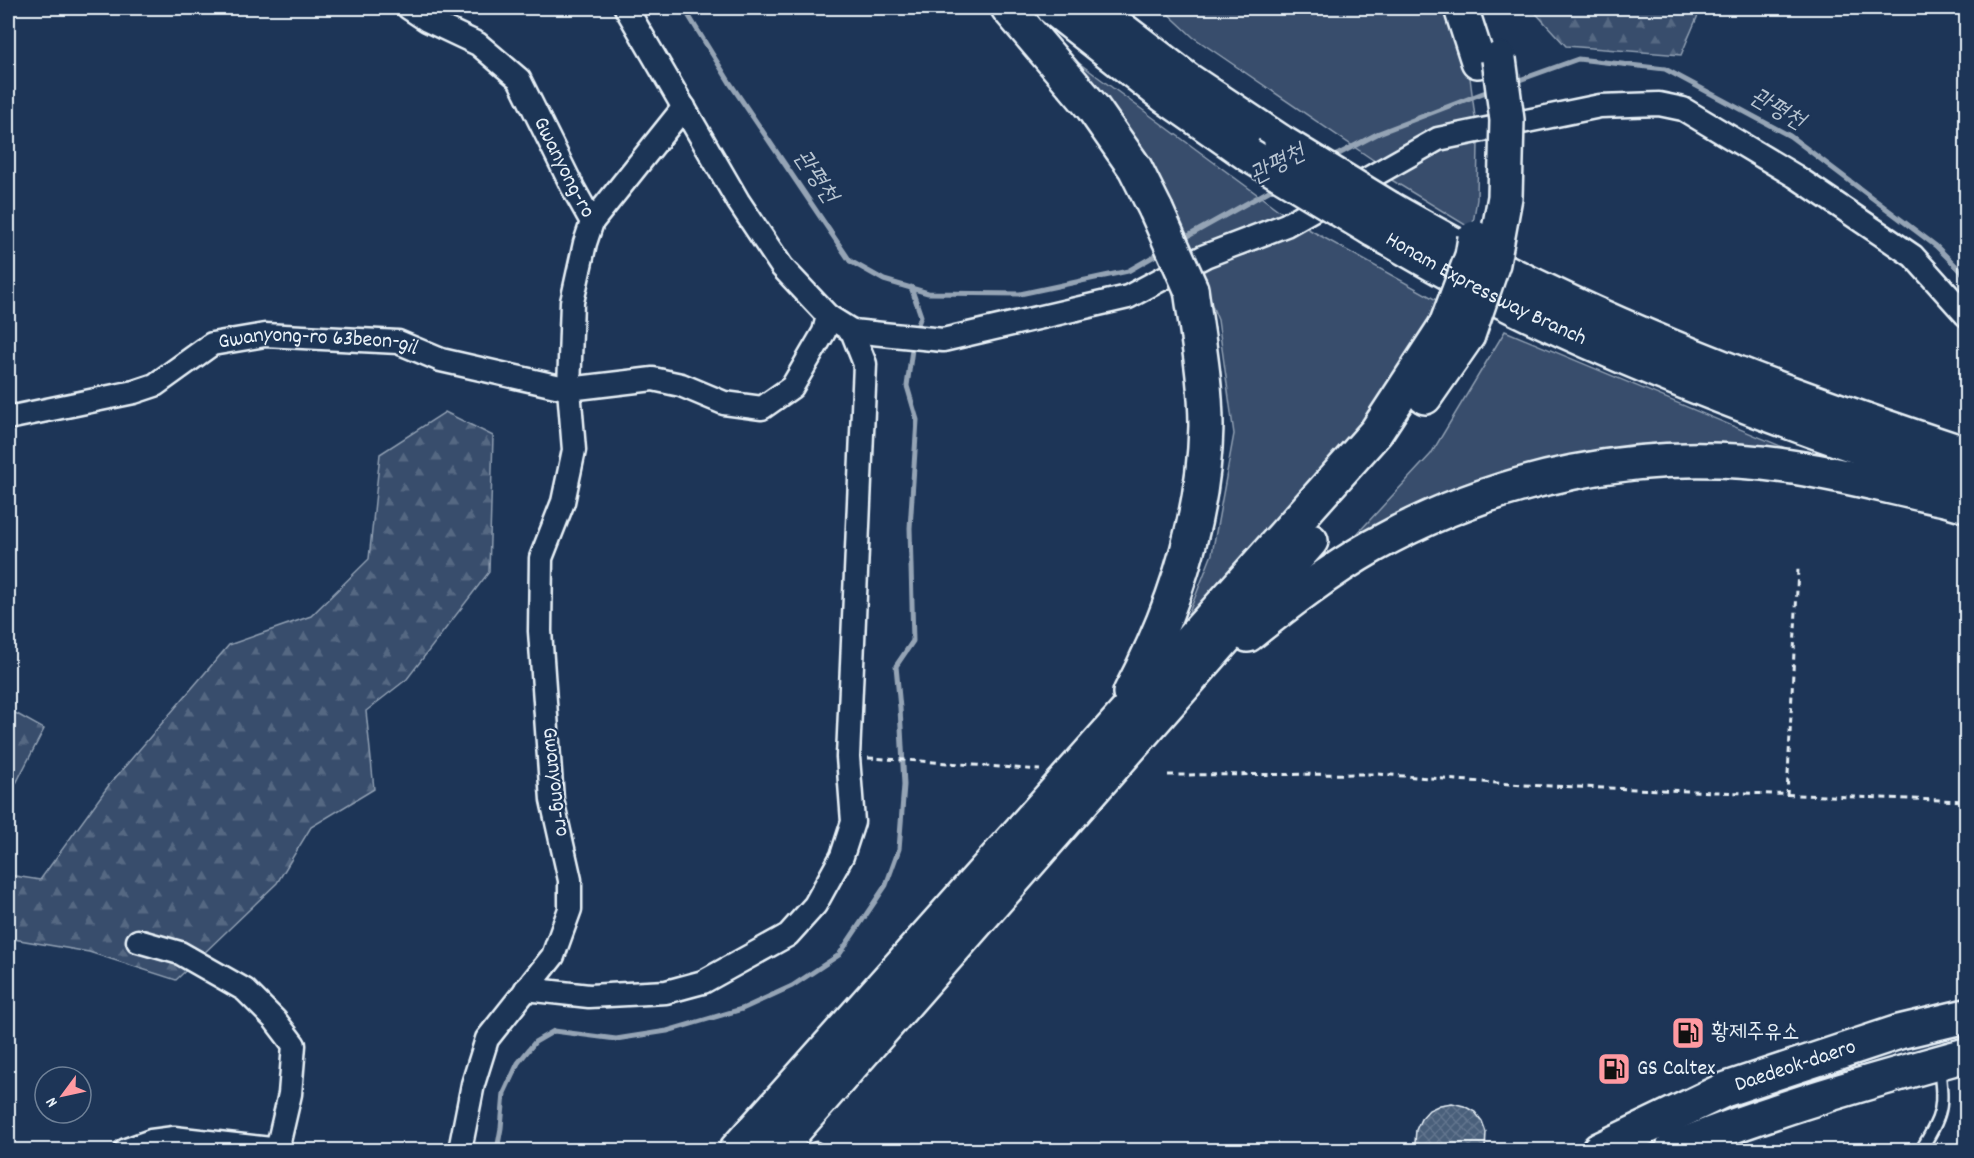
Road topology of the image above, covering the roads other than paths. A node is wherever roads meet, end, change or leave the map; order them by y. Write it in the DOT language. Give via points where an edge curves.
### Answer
graph roads {
  1 [pos="409,8"];
  2 [pos="626,8"];
  3 [pos="1008,8"];
  4 [pos="1053,8"];
  5 [pos="1094,8"];
  6 [pos="1132,8"];
  7 [pos="1461,8"];
  8 [pos="1485,8"];
  9 [pos="1489,60"];
  10 [pos="684,107"];
  11 [pos="1291,136"];
  12 [pos="1388,209"];
  13 [pos="592,222"];
  14 [pos="1966,315"];
  15 [pos="828,316"];
  16 [pos="1457,330"];
  17 [pos="860,332"];
  18 [pos="569,390"];
  19 [pos="8,418"];
  20 [pos="1966,454"];
  21 [pos="1966,483"];
  22 [pos="1966,505"];
  23 [pos="1166,707"];
  24 [pos="1092,753"];
  25 [pos="138,941"];
  26 [pos="526,989"];
  27 [pos="1966,1016"];
  28 [pos="1952,1059"];
  29 [pos="198,1146"];
  30 [pos="126,1150"];
  31 [pos="279,1150"];
  32 [pos="460,1150"];
  33 [pos="736,1150"];
  34 [pos="777,1150"];
  35 [pos="810,1150"];
  36 [pos="819,1150"];
  37 [pos="1599,1150"];
  38 [pos="1672,1150"];
  39 [pos="1921,1150"];
  1 -- 13 [label="street, Gwanyong-ro" via="478,44 519,80"];
  2 -- 10 [label="street"];
  3 -- 24 [label="main road, bridge" via="1093,108 1135,168 1191,289 1204,385 1204,461 1197,510 1173,597 1122,709"];
  4 -- 12 [label="main road, Honam Expressway Branch, bridge" via="1166,97 1249,155"];
  5 -- 11 [label="main road" via="1188,80"];
  6 -- 11 [label="main road"];
  7 -- 9 [label="main road"];
  8 -- 9 [label="main road"];
  9 -- 16 [label="main road, bridge" via="1507,120 1505,197 1493,263"];
  10 -- 13 [label="street"];
  10 -- 15 [label="street" via="738,201 783,267"];
  11 -- 12 [label="main road"];
  12 -- 20 [label="main road, Honam Expressway Branch" via="1439,215 1567,286 1594,314 1767,385"];
  12 -- 21 [label="main road, Honam Expressway Branch" via="1526,313 1628,360 1876,454"];
  13 -- 18 [label="street, Gwanyong-ro" via="572,302"];
  14 -- 17 [label="street" via="1913,256 1755,152 1683,109 1659,104 1600,106 1438,139 1287,225 1205,256 1128,297 943,340"];
  15 -- 17 [label="street"];
  15 -- 18 [label="street" via="824,332 792,387 762,408 724,403 681,385 653,379"];
  16 -- 23 [label="main road" via="1391,447"];
  16 -- 24 [label="main road" via="1376,432"];
  17 -- 26 [label="street" via="865,364 848,757 853,822 842,856 815,905 788,935 703,982 666,992 589,996"];
  18 -- 19 [label="street, Gwanyong-ro 63beon-gil" via="441,360 398,342 265,335 212,344 155,385 135,392"];
  18 -- 26 [label="street, Gwanyong-ro" via="574,450 562,502 541,558 540,631 552,800 570,880 570,909 553,956"];
  22 -- 23 [label="main road" via="1785,466 1734,461 1618,464 1547,476 1417,523 1355,556 1263,623"];
  23 -- 34 [label="main road"];
  24 -- 33 [label="main road"];
  25 -- 31 [label="street" via="180,953 245,990 294,1045"];
  26 -- 32 [label="street, Gwanyong-ro" via="487,1039"];
  27 -- 37 [label="main road, Daedeok-daero" via="1899,1032 1724,1090"];
  28 -- 38 [label="main road, Daedeok-daero" via="1842,1089"];
  28 -- 39 [label="lane" via="1939,1119"];
  29 -- 30 [label="street" via="174,1138"];
  29 -- 31 [label="street"];
  35 -- 36 [label="lane"];
}
